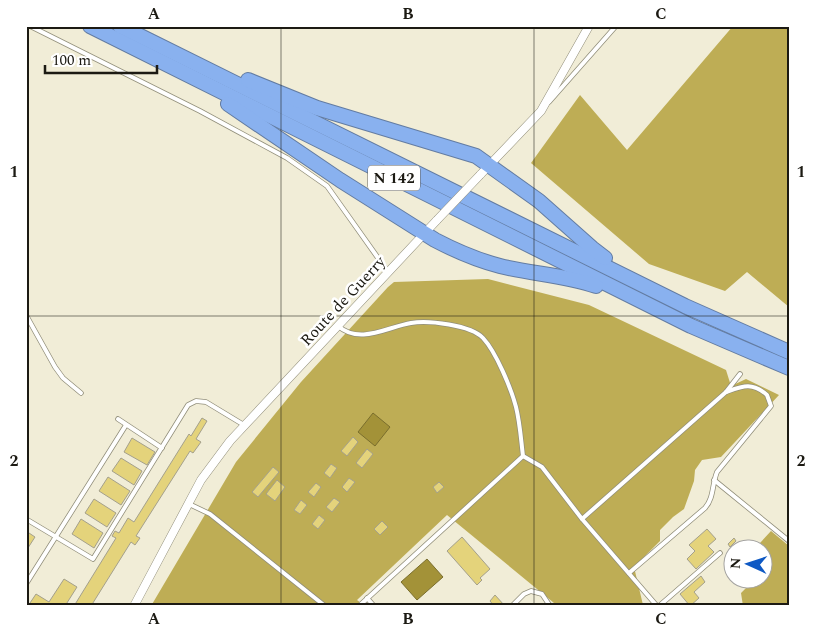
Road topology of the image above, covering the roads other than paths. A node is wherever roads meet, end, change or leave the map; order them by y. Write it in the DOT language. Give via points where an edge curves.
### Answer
graph roads {
  1 [pos="30,26"];
  2 [pos="90,26"];
  3 [pos="120,26"];
  4 [pos="590,26"];
  5 [pos="616,26"];
  6 [pos="148,56"];
  7 [pos="541,111"];
  8 [pos="485,170"];
  9 [pos="425,234"];
  10 [pos="389,273"];
  11 [pos="636,281"];
  12 [pos="640,300"];
  13 [pos="26,315"];
  14 [pos="338,326"];
  15 [pos="789,352"];
  16 [pos="789,368"];
  17 [pos="740,374"];
  18 [pos="81,392"];
  19 [pos="726,392"];
  20 [pos="118,419"];
  21 [pos="126,425"];
  22 [pos="244,426"];
  23 [pos="162,448"];
  24 [pos="523,456"];
  25 [pos="714,480"];
  26 [pos="188,504"];
  27 [pos="582,518"];
  28 [pos="26,519"];
  29 [pos="56,536"];
  30 [pos="789,541"];
  31 [pos="720,553"];
  32 [pos="629,573"];
  33 [pos="26,584"];
  34 [pos="367,598"];
  35 [pos="656,605"];
  36 [pos="134,606"];
  37 [pos="325,606"];
  38 [pos="359,606"];
  39 [pos="374,606"];
  40 [pos="512,606"];
  41 [pos="550,606"];
  1 -- 10 [label="lane" via="287,158 327,186"];
  2 -- 6 [label="highway, N 142"];
  3 -- 8 [label="highway" via="317,108 476,156"];
  3 -- 11 [label="highway, N 142"];
  4 -- 7 [label="street, Route de Guerry"];
  5 -- 7 [label="lane"];
  6 -- 9 [label="highway" via="239,111"];
  6 -- 12 [label="highway, N 142"];
  7 -- 8 [label="street, Route de Guerry"];
  8 -- 9 [label="street, Route de Guerry, bridge"];
  8 -- 11 [label="highway" via="539,201 592,248"];
  9 -- 10 [label="street, Route de Guerry"];
  9 -- 12 [label="highway" via="478,260 586,283"];
  10 -- 14 [label="street, Route de Guerry"];
  11 -- 15 [label="highway, N 142"];
  12 -- 16 [label="highway, N 142"];
  13 -- 18 [label="lane" via="55,367"];
  14 -- 22 [label="street, Route de Guerry"];
  14 -- 24 [label="lane" via="358,335 411,323 435,323 470,329 483,338 499,364 516,406"];
  17 -- 19 [label="lane"];
  19 -- 25 [label="lane" via="746,385 754,387 767,395 771,406 717,472"];
  19 -- 27 [label="lane"];
  20 -- 21 [label="lane"];
  21 -- 23 [label="lane"];
  21 -- 29 [label="lane"];
  22 -- 23 [label="lane" via="206,402 196,401 188,405"];
  22 -- 26 [label="street, Route de Guerry" via="201,480"];
  23 -- 29 [label="lane" via="92,559"];
  24 -- 27 [label="lane" via="542,467"];
  24 -- 34 [label="lane"];
  25 -- 30 [label="lane"];
  25 -- 32 [label="lane" via="705,508"];
  26 -- 36 [label="street, Route de Guerry"];
  26 -- 37 [label="lane" via="210,514"];
  27 -- 32 [label="lane"];
  28 -- 29 [label="lane"];
  29 -- 33 [label="lane"];
  31 -- 35 [label="lane"];
  32 -- 35 [label="lane"];
  34 -- 38 [label="lane"];
  34 -- 39 [label="lane"];
  40 -- 41 [label="lane" via="532,591 542,594"];
}
